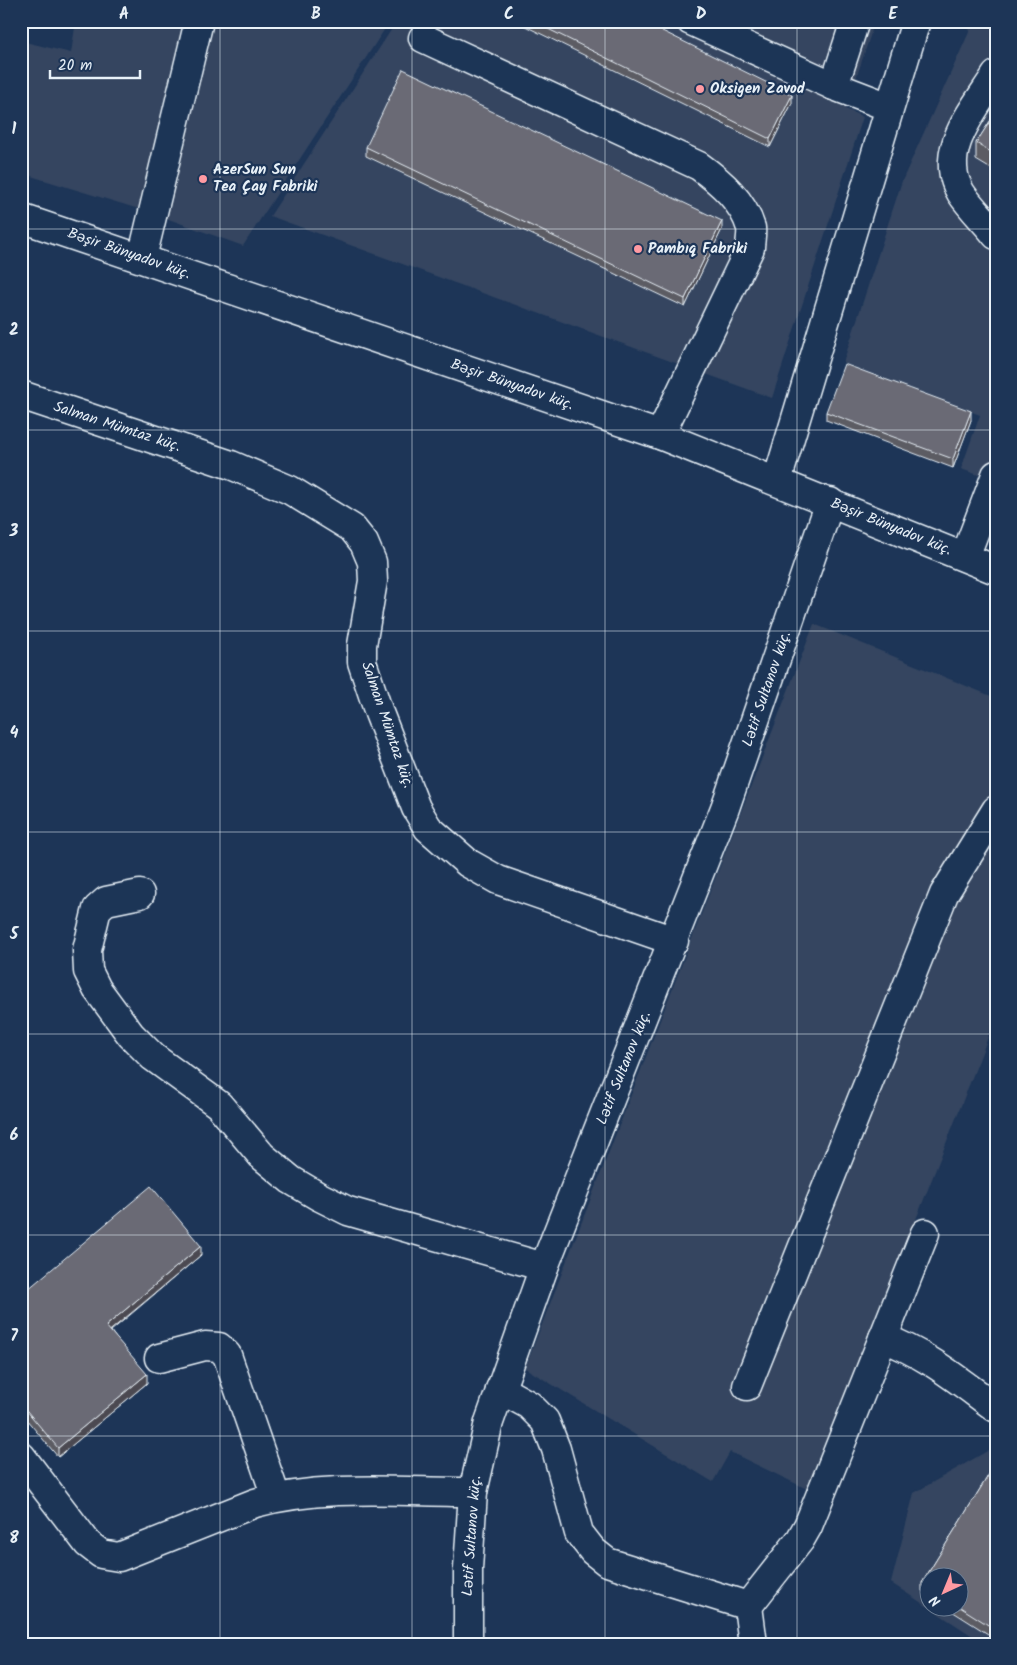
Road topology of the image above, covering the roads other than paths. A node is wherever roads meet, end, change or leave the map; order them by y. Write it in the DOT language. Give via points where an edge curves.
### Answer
graph roads {
  1 [pos="199,21"];
  2 [pos="691,21"];
  3 [pos="855,21"];
  4 [pos="916,21"];
  5 [pos="423,38"];
  6 [pos="996,75"];
  7 [pos="834,86"];
  8 [pos="889,106"];
  9 [pos="21,218"];
  10 [pos="996,235"];
  11 [pos="142,258"];
  12 [pos="21,395"];
  13 [pos="660,435"];
  14 [pos="996,475"];
  15 [pos="777,481"];
  16 [pos="830,502"];
  17 [pos="965,557"];
  18 [pos="996,570"];
  19 [pos="996,810"];
  20 [pos="140,894"];
  21 [pos="674,941"];
  22 [pos="925,1233"];
  23 [pos="544,1266"];
  24 [pos="883,1338"];
  25 [pos="159,1358"];
  26 [pos="747,1386"];
  27 [pos="500,1389"];
  28 [pos="996,1408"];
  29 [pos="21,1456"];
  30 [pos="473,1492"];
  31 [pos="276,1497"];
  32 [pos="748,1606"];
  33 [pos="468,1644"];
  34 [pos="753,1644"];
  1 -- 11 [label="street"];
  2 -- 7 [label="street"];
  3 -- 7 [label="street"];
  4 -- 8 [label="street"];
  5 -- 13 [label="street" via="699,166 724,184 738,204 751,229 750,248"];
  6 -- 10 [label="street" via="957,137 952,173 961,193"];
  7 -- 8 [label="street"];
  8 -- 15 [label="street"];
  9 -- 11 [label="street, Bəşir Bünyadov küç."];
  11 -- 13 [label="street, Bəşir Bünyadov küç."];
  12 -- 21 [label="street, Salman Mümtaz küç." via="231,465 290,490 352,528 364,543 372,562 362,662 416,808 428,828 468,864 498,880"];
  13 -- 15 [label="street, Bəşir Bünyadov küç."];
  14 -- 17 [label="street"];
  15 -- 16 [label="street, Bəşir Bünyadov küç."];
  16 -- 17 [label="street, Bəşir Bünyadov küç."];
  16 -- 21 [label="street, Lətif Sultanov küç." via="725,808"];
  17 -- 18 [label="street, Bəşir Bünyadov küç."];
  19 -- 26 [label="street" via="944,894"];
  20 -- 23 [label="street" via="106,901 97,910 87,950 88,971 97,990 131,1035 153,1057 219,1105 262,1156 290,1180 318,1196 348,1211"];
  21 -- 23 [label="street, Lətif Sultanov küç."];
  22 -- 24 [label="street"];
  23 -- 27 [label="street, Lətif Sultanov küç."];
  24 -- 28 [label="street" via="937,1364"];
  24 -- 32 [label="street" via="808,1526"];
  25 -- 31 [label="street" via="205,1346 219,1347 227,1355"];
  27 -- 30 [label="street, Lətif Sultanov küç."];
  27 -- 32 [label="street" via="529,1405 545,1421 579,1533 593,1551 607,1562"];
  29 -- 31 [label="street" via="88,1544 101,1554 119,1557"];
  30 -- 31 [label="street" via="312,1492"];
  30 -- 33 [label="street, Lətif Sultanov küç."];
  32 -- 34 [label="street"];
}
